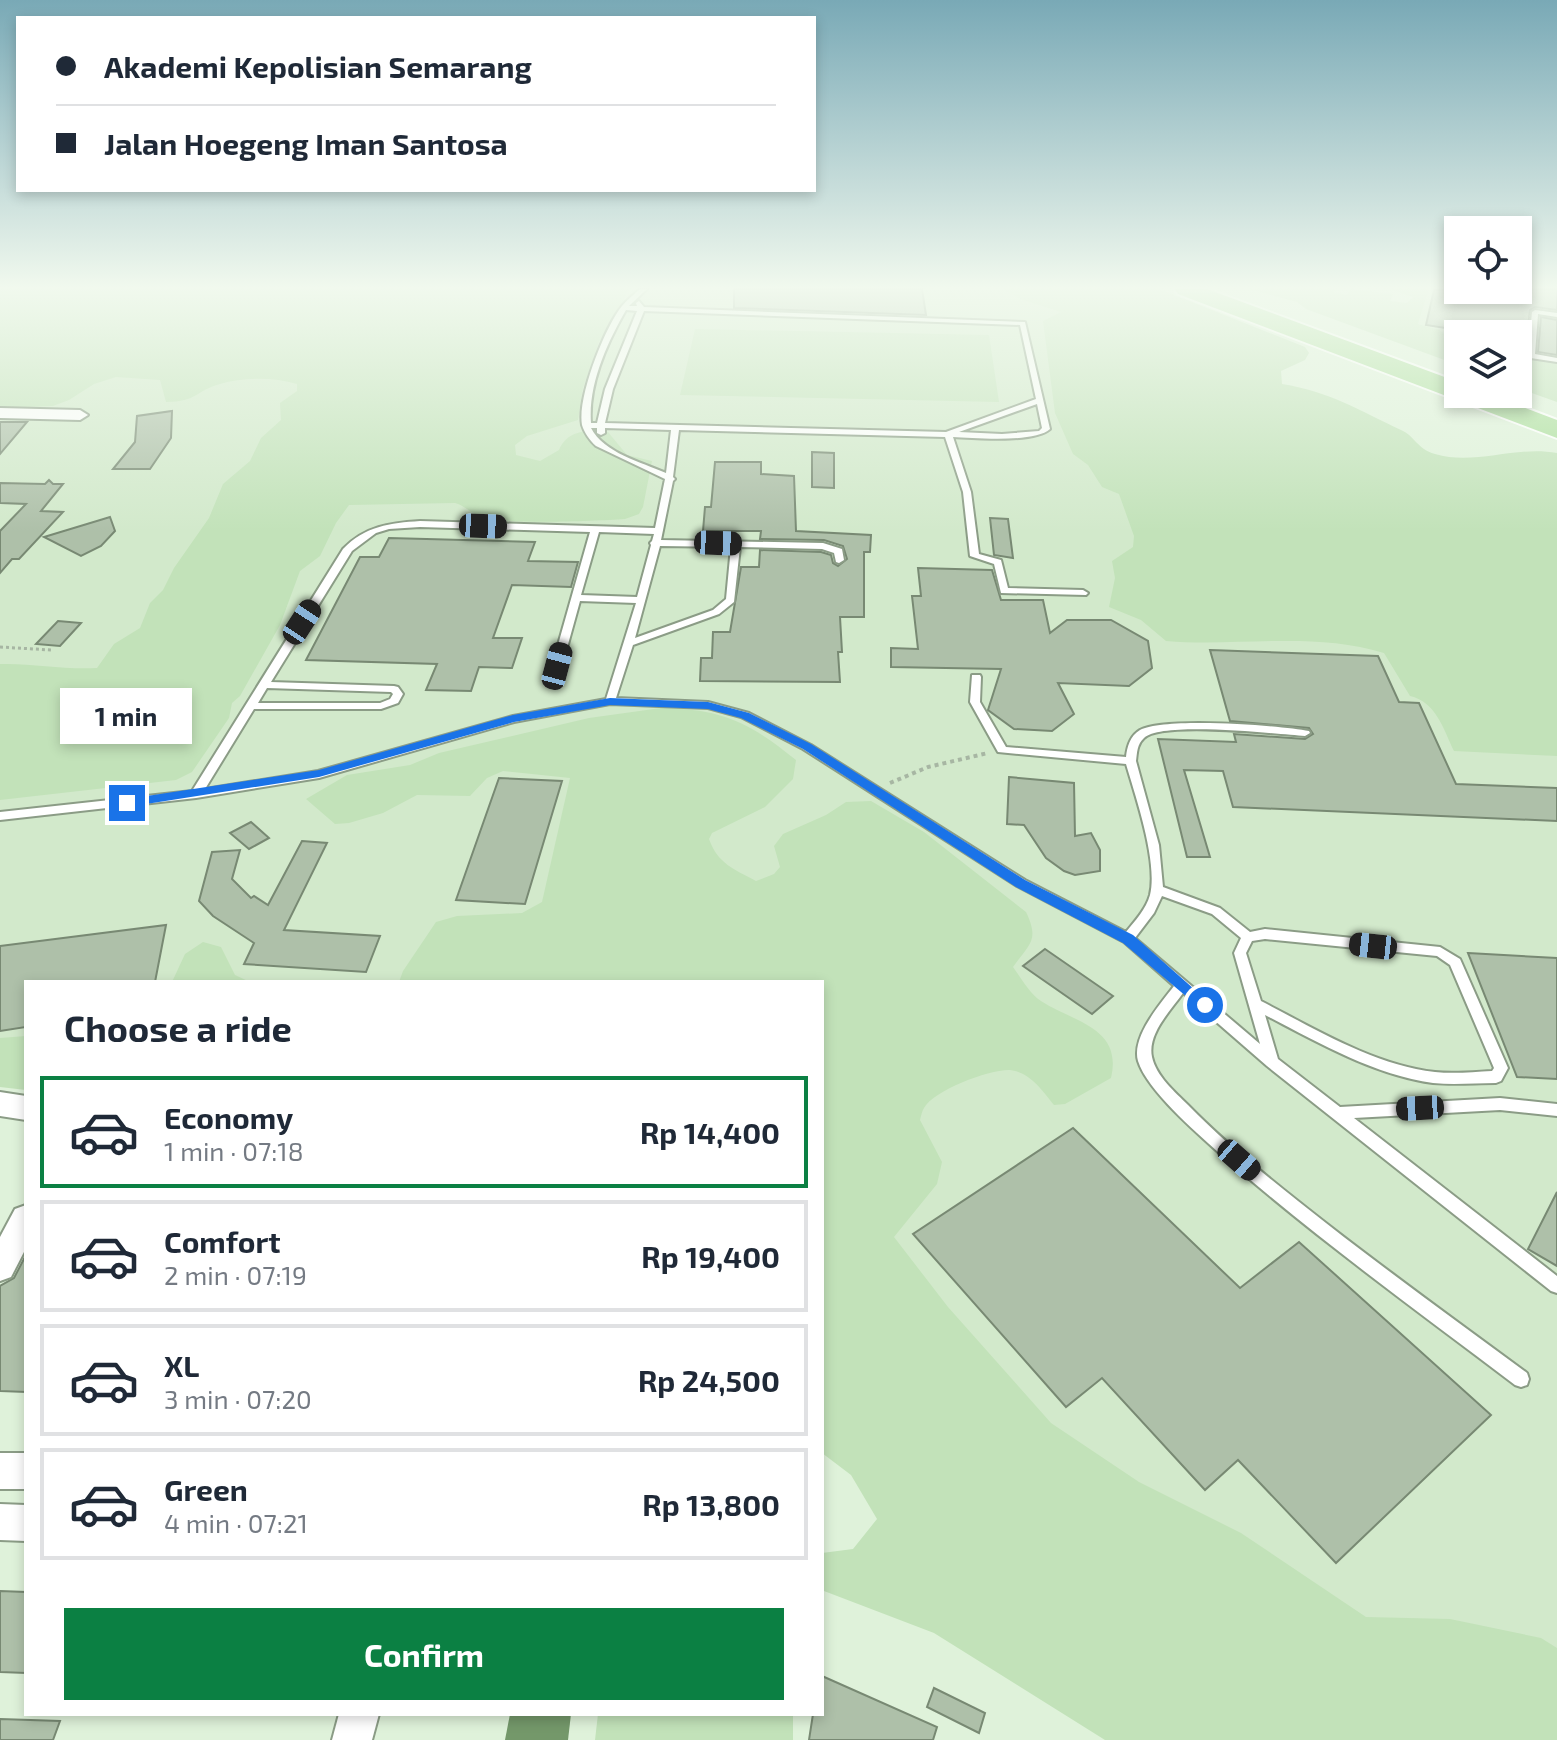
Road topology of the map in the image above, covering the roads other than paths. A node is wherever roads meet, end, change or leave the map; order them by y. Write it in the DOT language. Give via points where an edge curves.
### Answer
graph roads {
  1 [pos="597,370"];
  2 [pos="619,370"];
  3 [pos="1033,370"];
  4 [pos="1403,370"];
  5 [pos="1444,386"];
  6 [pos="1040,400"];
  7 [pos="1532,407"];
  8 [pos="1501,408"];
  9 [pos="0,413"];
  10 [pos="80,415"];
  11 [pos="1557,416"];
  12 [pos="586,425"];
  13 [pos="600,425"];
  14 [pos="675,429"];
  15 [pos="1557,430"];
  16 [pos="948,434"];
  17 [pos="603,446"];
  18 [pos="671,479"];
  19 [pos="595,529"];
  20 [pos="657,531"];
  21 [pos="654,543"];
  22 [pos="736,544"];
  23 [pos="839,560"];
  24 [pos="1083,593"];
  25 [pos="576,598"];
  26 [pos="642,600"];
  27 [pos="629,643"];
  28 [pos="557,666"];
  29 [pos="976,677"];
  30 [pos="262,685"];
  31 [pos="610,701"];
  32 [pos="251,706"];
  33 [pos="1305,733"];
  34 [pos="1131,761"];
  35 [pos="196,794"];
  36 [pos="0,816"];
  37 [pos="1158,890"];
  38 [pos="1248,937"];
  39 [pos="1128,939"];
  40 [pos="1182,985"];
  41 [pos="1255,1004"];
  42 [pos="1272,1062"];
  43 [pos="0,1104"];
  44 [pos="24,1108"];
  45 [pos="1557,1110"];
  46 [pos="1340,1113"];
  47 [pos="24,1222"];
  48 [pos="0,1267"];
  49 [pos="1557,1286"];
  50 [pos="1521,1379"];
  51 [pos="0,1471"];
  52 [pos="24,1471"];
  53 [pos="0,1522"];
  54 [pos="24,1523"];
  55 [pos="358,1716"];
  56 [pos="352,1740"];
  1 -- 12 [label="lane" via="584,410"];
  2 -- 13 [label="lane"];
  3 -- 6 [label="lane"];
  4 -- 5 [label="highway"];
  6 -- 16 [label="lane"];
  6 -- 16 [label="lane" via="1043,432"];
  7 -- 11 [label="highway"];
  8 -- 15 [label="highway"];
  9 -- 10 [label="street"];
  12 -- 13 [label="lane"];
  12 -- 17 [label="lane"];
  13 -- 14 [label="lane"];
  13 -- 17 [label="lane"];
  14 -- 16 [label="lane"];
  14 -- 18 [label="lane"];
  16 -- 24 [label="lane" via="967,492 975,556 998,562 1002,590"];
  17 -- 18 [label="lane"];
  18 -- 20 [label="lane"];
  19 -- 20 [label="lane"];
  19 -- 25 [label="lane"];
  19 -- 30 [label="lane" via="420,524 382,527 361,535"];
  20 -- 21 [label="lane"];
  21 -- 22 [label="lane"];
  21 -- 26 [label="lane"];
  22 -- 23 [label="lane" via="835,548"];
  22 -- 27 [label="lane" via="731,600 716,612"];
  25 -- 26 [label="lane"];
  25 -- 28 [label="lane"];
  26 -- 27 [label="lane"];
  27 -- 31 [label="lane"];
  29 -- 34 [label="lane" via="975,702 1002,750"];
  30 -- 32 [label="lane"];
  30 -- 32 [label="lane" via="375,687 398,694 381,706"];
  31 -- 35 [label="lane" via="513,719 319,774"];
  31 -- 39 [label="lane" via="708,705 745,715 807,747 1021,883"];
  32 -- 35 [label="lane"];
  33 -- 34 [label="lane" via="1147,731 1131,747"];
  34 -- 37 [label="lane"];
  35 -- 36 [label="lane"];
  37 -- 38 [label="lane" via="1216,911"];
  37 -- 39 [label="lane"];
  38 -- 41 [label="lane" via="1240,953"];
  38 -- 41 [label="lane" via="1265,934 1440,952 1455,962 1500,1074 1430,1077 1395,1068"];
  39 -- 40 [label="lane"];
  40 -- 42 [label="lane"];
  40 -- 50 [label="lane" via="1149,1034 1144,1058 1151,1076 1278,1195"];
  41 -- 42 [label="lane"];
  42 -- 46 [label="lane"];
  43 -- 44 [label="street"];
  45 -- 46 [label="lane" via="1500,1104"];
  46 -- 49 [label="lane"];
  47 -- 48 [label="street"];
  51 -- 52 [label="street"];
  53 -- 54 [label="street"];
  55 -- 56 [label="street"];
}
